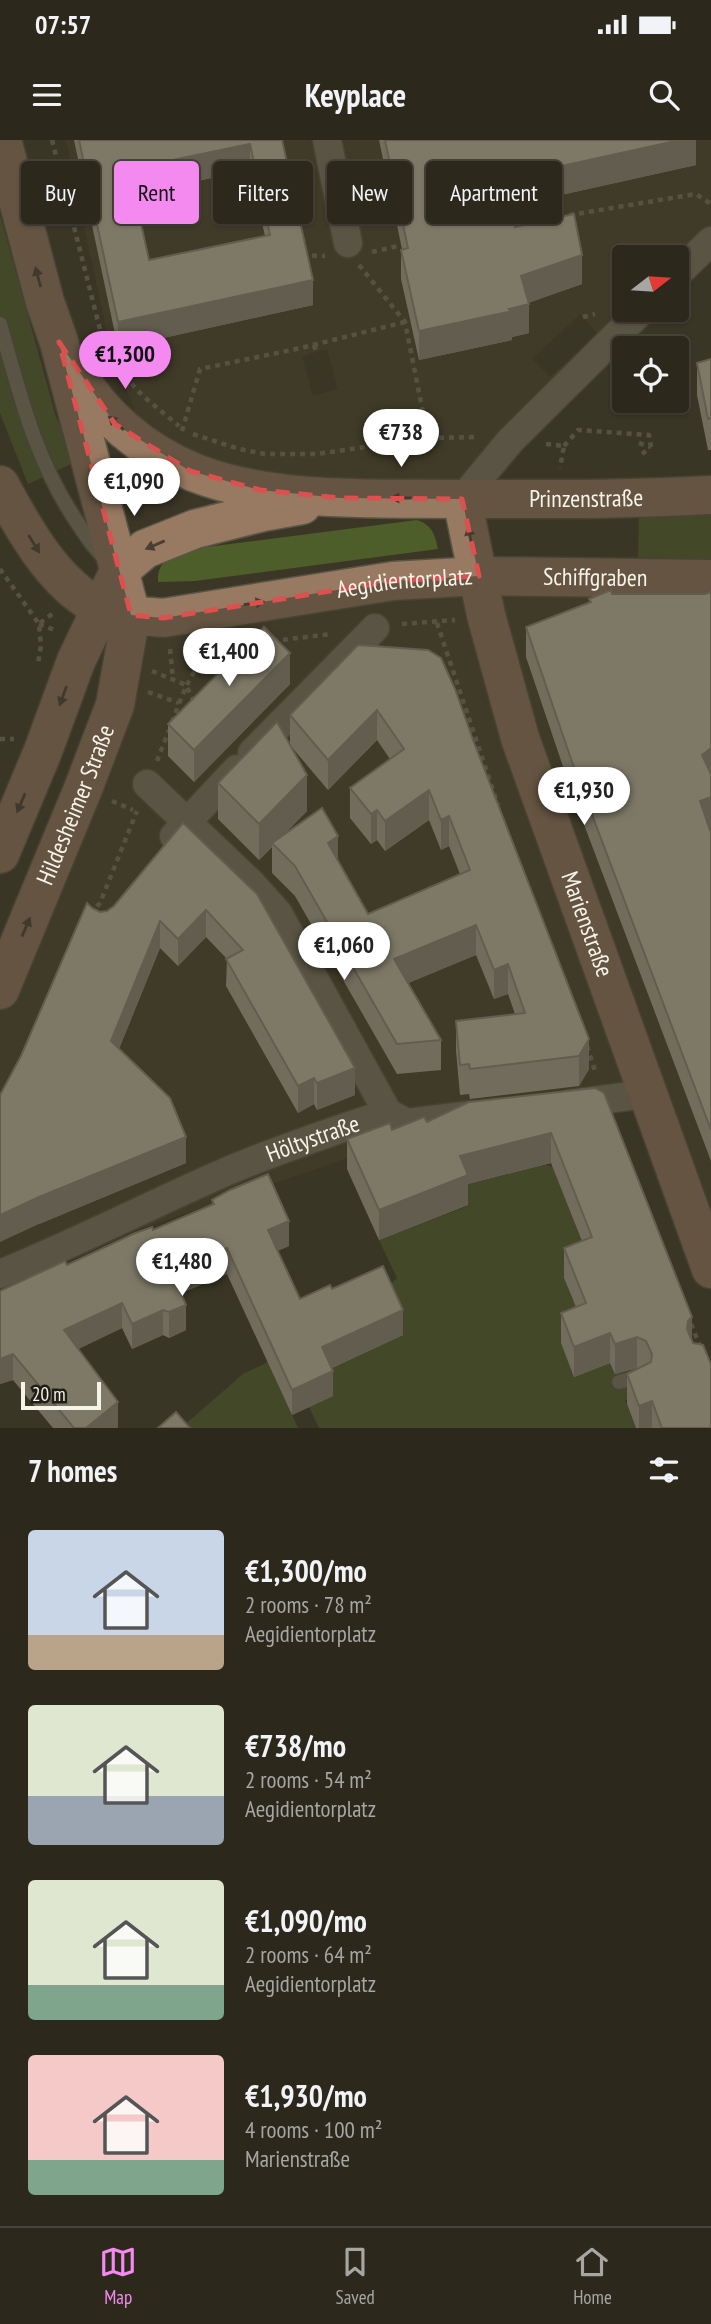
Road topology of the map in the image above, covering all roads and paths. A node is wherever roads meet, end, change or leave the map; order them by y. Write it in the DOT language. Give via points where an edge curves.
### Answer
graph roads {
  1 [pos="2,140"];
  2 [pos="52,140"];
  3 [pos="327,140"];
  4 [pos="711,204"];
  5 [pos="506,226"];
  6 [pos="711,240"];
  7 [pos="401,245"];
  8 [pos="350,250"];
  9 [pos="690,261"];
  10 [pos="405,322"];
  11 [pos="630,322"];
  12 [pos="0,324"];
  13 [pos="59,342"];
  14 [pos="314,345"];
  15 [pos="319,351"];
  16 [pos="309,353"];
  17 [pos="184,430"];
  18 [pos="428,438"];
  19 [pos="510,441"];
  20 [pos="639,443"];
  21 [pos="564,446"];
  22 [pos="651,447"];
  23 [pos="642,454"];
  24 [pos="157,481"];
  25 [pos="0,485"];
  26 [pos="711,495"];
  27 [pos="340,498"];
  28 [pos="462,499"];
  29 [pos="139,506"];
  30 [pos="0,569"];
  31 [pos="479,576"];
  32 [pos="711,579"];
  33 [pos="107,582"];
  34 [pos="39,624"];
  35 [pos="375,628"];
  36 [pos="60,632"];
  37 [pos="41,646"];
  38 [pos="172,654"];
  39 [pos="162,675"];
  40 [pos="173,680"];
  41 [pos="187,685"];
  42 [pos="152,694"];
  43 [pos="179,703"];
  44 [pos="199,715"];
  45 [pos="1,736"];
  46 [pos="15,739"];
  47 [pos="147,784"];
  48 [pos="500,811"];
  49 [pos="194,829"];
  50 [pos="161,851"];
  51 [pos="0,854"];
  52 [pos="100,903"];
  53 [pos="101,913"];
  54 [pos="87,916"];
  55 [pos="0,989"];
  56 [pos="585,1040"];
  57 [pos="647,1091"];
  58 [pos="604,1100"];
  59 [pos="540,1107"];
  60 [pos="501,1111"];
  61 [pos="388,1113"];
  62 [pos="707,1249"];
  63 [pos="0,1274"];
  64 [pos="688,1315"];
  65 [pos="702,1353"];
  66 [pos="641,1382"];
  67 [pos="622,1389"];
  13 -- 1 [label="main road, one-way"];
  2 -- 17 [label="path" via="107,357 144,397"];
  3 -- 8 [label="street"];
  4 -- 5 [label="path" via="696,194"];
  6 -- 9 [label="street"];
  7 -- 8 [label="path"];
  8 -- 10 [label="path"];
  10 -- 14 [label="path"];
  10 -- 18 [label="path"];
  11 -- 19 [label="street"];
  12 -- 33 [label="lane" via="26,420 60,497"];
  27 -- 13 [label="main road, one-way" via="260,490 204,476 151,450 99,405"];
  13 -- 33 [label="main road"];
  14 -- 15 [label="path"];
  14 -- 16 [label="path"];
  14 -- 17 [label="path" via="200,369"];
  17 -- 18 [label="path" via="265,454 317,454"];
  18 -- 19 [label="path"];
  19 -- 28 [label="street"];
  20 -- 22 [label="path"];
  21 -- 22 [label="path" via="578,430 649,435"];
  22 -- 23 [label="path"];
  24 -- 29 [label="path"];
  25 -- 33 [label="main road, one-way" via="43,558 73,589"];
  26 -- 28 [label="main road, Prinzenstraße"];
  28 -- 27 [label="main road, one-way"];
  27 -- 33 [label="main road, one-way" via="195,529 145,549"];
  31 -- 28 [label="main road, Aegidientorplatz, one-way"];
  30 -- 34 [label="path"];
  31 -- 32 [label="main road, Schiffgraben"];
  33 -- 31 [label="main road, Aegidientorplatz, one-way" via="163,618 393,581"];
  31 -- 57 [label="main road, Marienstraße" via="520,738"];
  33 -- 51 [label="main road, Hildesheimer Straße, one-way"];
  55 -- 33 [label="main road, Hildesheimer Straße, one-way" via="115,705"];
  34 -- 36 [label="path"];
  34 -- 37 [label="path"];
  35 -- 41 [label="path" via="217,650 201,663"];
  35 -- 48 [label="path" via="437,623"];
  35 -- 49 [label="street" via="240,766"];
  38 -- 40 [label="path"];
  39 -- 40 [label="path"];
  40 -- 41 [label="path"];
  41 -- 43 [label="path"];
  41 -- 44 [label="path"];
  42 -- 43 [label="path"];
  43 -- 47 [label="path"];
  45 -- 46 [label="path"];
  47 -- 49 [label="street"];
  47 -- 52 [label="path"];
  49 -- 50 [label="street"];
  49 -- 61 [label="street" via="278,913"];
  52 -- 53 [label="path"];
  52 -- 54 [label="path"];
  56 -- 58 [label="path"];
  57 -- 58 [label="street"];
  57 -- 62 [label="main road, Marienstraße"];
  58 -- 59 [label="street"];
  60 -- 61 [label="street, Höltystraße" via="407,1124"];
  61 -- 63 [label="street, Höltystraße" via="224,1173"];
  64 -- 65 [label="path"];
  66 -- 67 [label="lane"];
}
